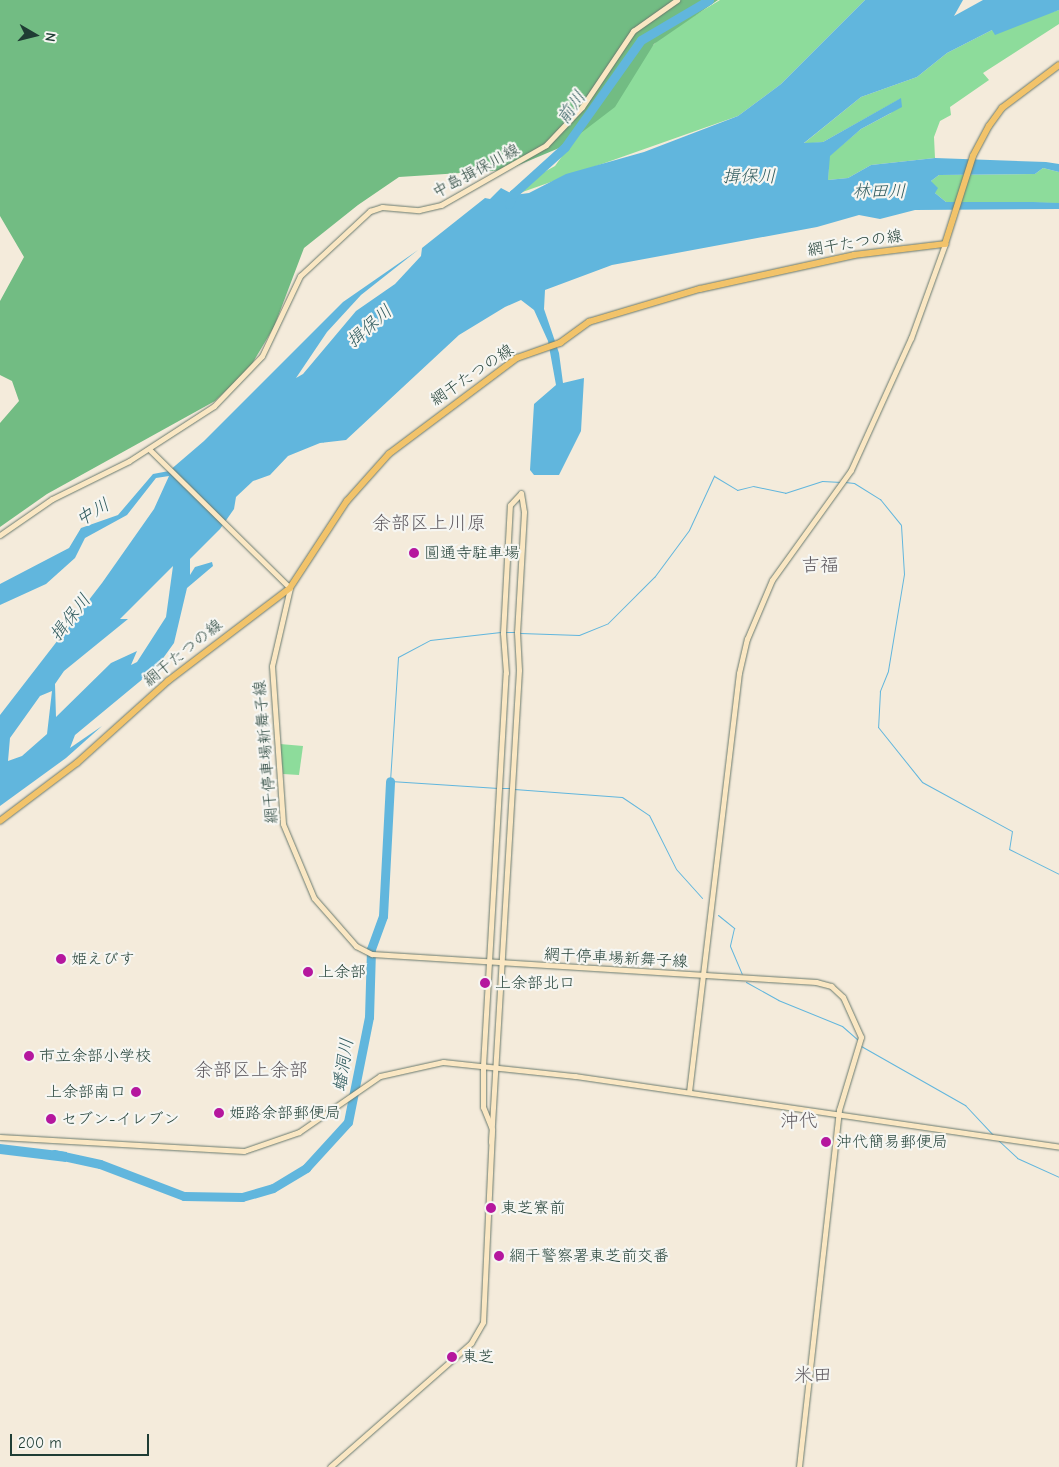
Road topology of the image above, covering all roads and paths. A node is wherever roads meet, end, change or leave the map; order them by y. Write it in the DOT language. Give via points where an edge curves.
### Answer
graph roads {
  1 [pos="677,0"];
  2 [pos="1059,65"];
  3 [pos="946,242"];
  4 [pos="151,451"];
  5 [pos="0,535"];
  6 [pos="288,586"];
  7 [pos="0,822"];
  8 [pos="488,962"];
  9 [pos="501,962"];
  10 [pos="702,976"];
  11 [pos="483,1066"];
  12 [pos="496,1066"];
  13 [pos="689,1092"];
  14 [pos="838,1115"];
  15 [pos="0,1137"];
  16 [pos="491,1142"];
  17 [pos="1059,1147"];
  18 [pos="330,1467"];
  19 [pos="799,1467"];
  1 -- 4 [label="street, 中島揖保川線" via="637,27 582,107 535,154 500,168 474,190 441,205 419,210 382,207 370,211 296,281 266,348 249,373 200,417"];
  2 -- 3 [label="main road" via="1002,108 981,138"];
  3 -- 6 [label="main road, 網干たつの線" via="845,256 700,289 589,322 560,343 517,358 389,454 347,501"];
  3 -- 10 [label="street" via="911,338 851,470 772,580 747,639"];
  4 -- 5 [label="street" via="52,499"];
  4 -- 6 [label="street"];
  6 -- 7 [label="main road, 網干たつの線" via="168,681 77,763"];
  6 -- 8 [label="street, 網干停車場新舞子線" via="272,666 283,824 314,898 342,934 370,954"];
  8 -- 9 [label="street, 網干停車場新舞子線"];
  8 -- 9 [label="street" via="506,673 504,633 510,505 520,493 524,512 516,632 519,670"];
  8 -- 11 [label="street"];
  9 -- 10 [label="street, 網干停車場新舞子線"];
  9 -- 12 [label="street"];
  10 -- 13 [label="street, 網干停車場新舞子線"];
  10 -- 14 [label="street, 網干停車場新舞子線" via="816,982 840,993 861,1037"];
  11 -- 12 [label="street"];
  11 -- 15 [label="street" via="432,1063 388,1073 362,1085 299,1132 244,1151"];
  11 -- 16 [label="street" via="483,1107"];
  12 -- 13 [label="street"];
  12 -- 16 [label="street"];
  13 -- 14 [label="street"];
  14 -- 17 [label="street"];
  14 -- 19 [label="street, 網干停車場新舞子線"];
  16 -- 18 [label="street" via="481,1330"];
}
